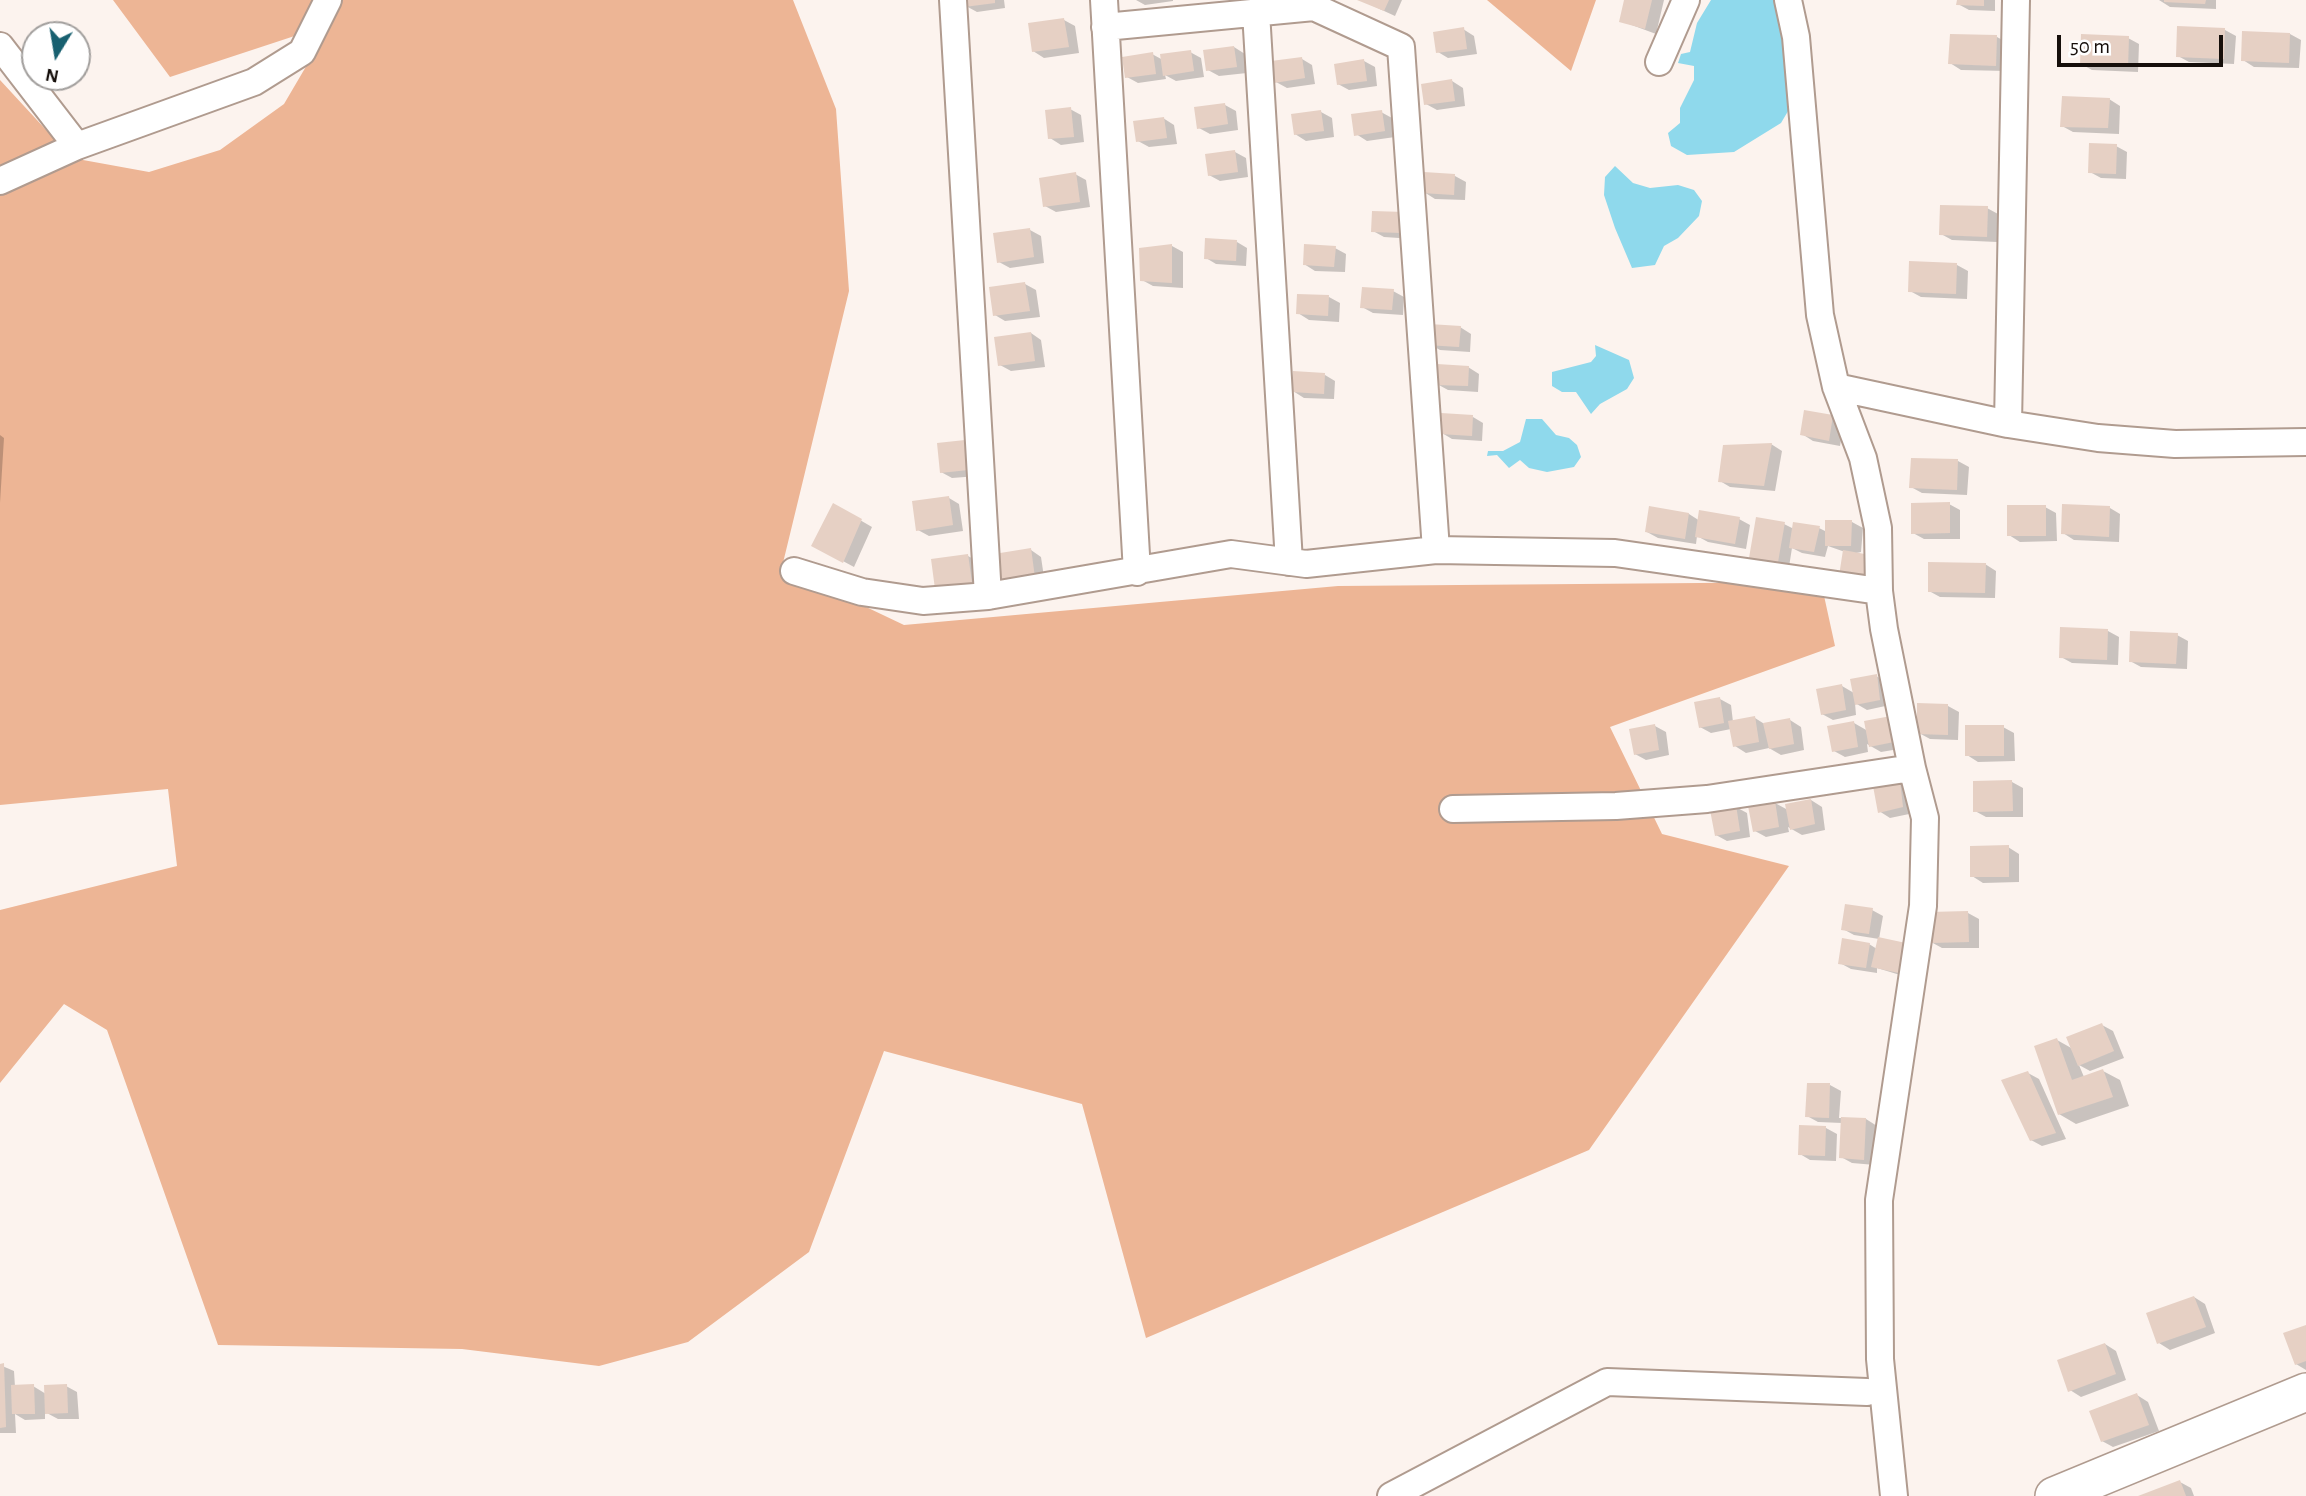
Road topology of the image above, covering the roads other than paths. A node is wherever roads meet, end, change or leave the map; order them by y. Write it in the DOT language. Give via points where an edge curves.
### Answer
graph roads {
  1 [pos="328,0"];
  2 [pos="953,0"];
  3 [pos="1104,0"];
  4 [pos="1686,0"];
  5 [pos="1788,0"];
  6 [pos="2017,0"];
  7 [pos="1256,12"];
  8 [pos="1105,27"];
  9 [pos="0,46"];
  10 [pos="1659,62"];
  11 [pos="77,146"];
  12 [pos="0,181"];
  13 [pos="1836,387"];
  14 [pos="2008,424"];
  15 [pos="2306,442"];
  16 [pos="1436,550"];
  17 [pos="1289,562"];
  18 [pos="794,571"];
  19 [pos="1137,572"];
  20 [pos="1879,591"];
  21 [pos="988,596"];
  22 [pos="1912,768"];
  23 [pos="1453,808"];
  24 [pos="1867,1392"];
  25 [pos="2306,1392"];
  26 [pos="1391,1496"];
  27 [pos="1894,1496"];
  28 [pos="2054,1496"];
  1 -- 11 [label="street" via="302,52 254,82"];
  2 -- 21 [label="street"];
  3 -- 8 [label="street"];
  4 -- 10 [label="street"];
  5 -- 13 [label="street" via="1796,37 1821,315"];
  6 -- 14 [label="street"];
  7 -- 8 [label="street"];
  7 -- 16 [label="street" via="1314,7 1401,47"];
  7 -- 17 [label="street"];
  8 -- 19 [label="street"];
  9 -- 11 [label="street"];
  11 -- 12 [label="street"];
  13 -- 14 [label="street"];
  13 -- 20 [label="street" via="1863,458 1878,528"];
  14 -- 15 [label="street" via="2175,444"];
  16 -- 17 [label="street"];
  16 -- 20 [label="street" via="1615,553"];
  17 -- 19 [label="street" via="1231,554"];
  18 -- 21 [label="street" via="862,592 923,601"];
  19 -- 21 [label="street"];
  20 -- 22 [label="street"];
  22 -- 23 [label="street" via="1707,799 1616,806"];
  22 -- 27 [label="street" via="1925,818 1923,906 1879,1200 1880,1359"];
  24 -- 26 [label="street" via="1607,1382"];
  25 -- 28 [label="street"];
}
